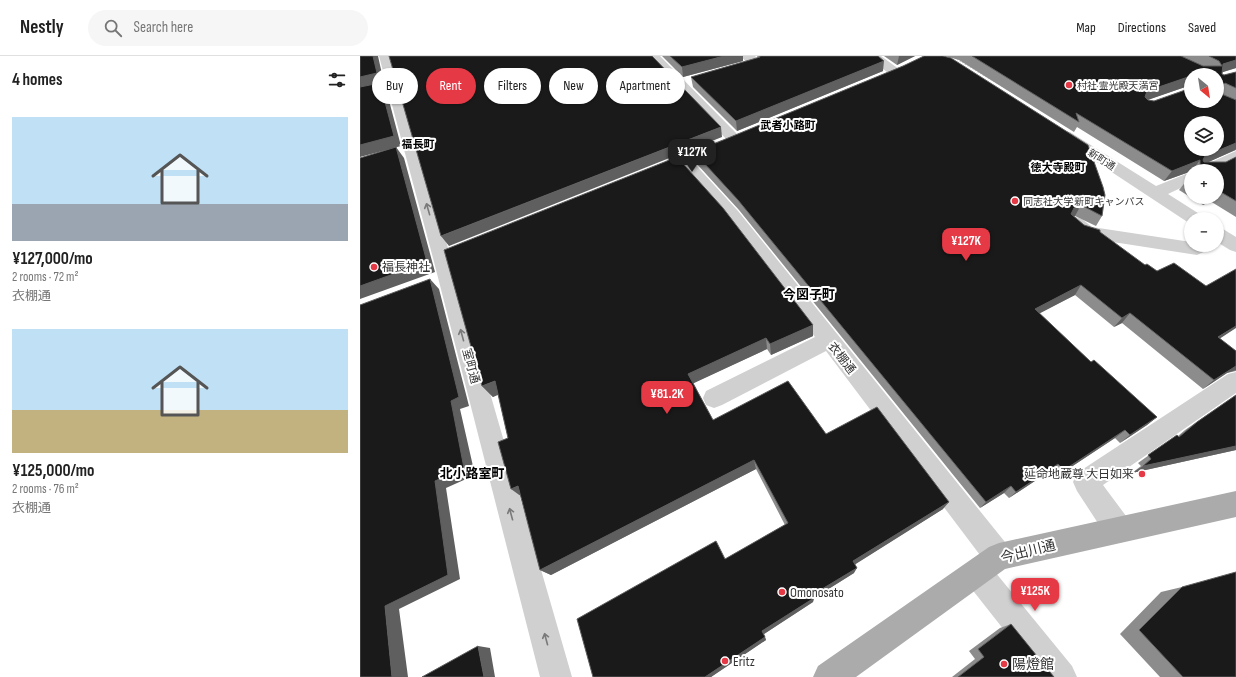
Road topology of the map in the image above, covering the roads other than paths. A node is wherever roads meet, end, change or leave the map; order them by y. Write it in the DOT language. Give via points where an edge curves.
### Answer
graph roads {
  1 [pos="385,56"];
  2 [pos="653,56"];
  3 [pos="748,56"];
  4 [pos="872,56"];
  5 [pos="665,68"];
  6 [pos="895,72"];
  7 [pos="718,73"];
  8 [pos="696,80"];
  9 [pos="685,83"];
  10 [pos="685,87"];
  11 [pos="1055,129"];
  12 [pos="1236,156"];
  13 [pos="683,161"];
  14 [pos="1219,164"];
  15 [pos="639,179"];
  16 [pos="1184,180"];
  17 [pos="1156,193"];
  18 [pos="1184,212"];
  19 [pos="1075,223"];
  20 [pos="1224,239"];
  21 [pos="1236,246"];
  22 [pos="1184,247"];
  23 [pos="829,340"];
  24 [pos="1236,381"];
  25 [pos="714,398"];
  26 [pos="1236,504"];
  27 [pos="1119,530"];
  28 [pos="988,565"];
  29 [pos="556,677"];
  30 [pos="829,677"];
  31 [pos="1061,677"];
  29 -- 1 [label="street, 室町通, one-way" via="444,267 405,152 387,88"];
  2 -- 5 [label="street"];
  3 -- 7 [label="street" via="755,63"];
  4 -- 6 [label="street"];
  8 -- 9 [label="street"];
  10 -- 13 [label="street" via="741,136"];
  11 -- 17 [label="street, 新町通"];
  12 -- 14 [label="street"];
  13 -- 15 [label="street"];
  13 -- 23 [label="street, 衣棚通" via="732,215"];
  16 -- 17 [label="street"];
  17 -- 18 [label="street, 新町通"];
  19 -- 22 [label="street" via="1087,232"];
  20 -- 21 [label="street"];
  23 -- 25 [label="street"];
  23 -- 28 [label="street, 衣棚通"];
  24 -- 27 [label="street" via="1086,482"];
  26 -- 27 [label="main road, 今出川通"];
  27 -- 28 [label="main road, 今出川通"];
  28 -- 30 [label="main road, 今出川通"];
  28 -- 31 [label="street, 衣棚通"];
}
